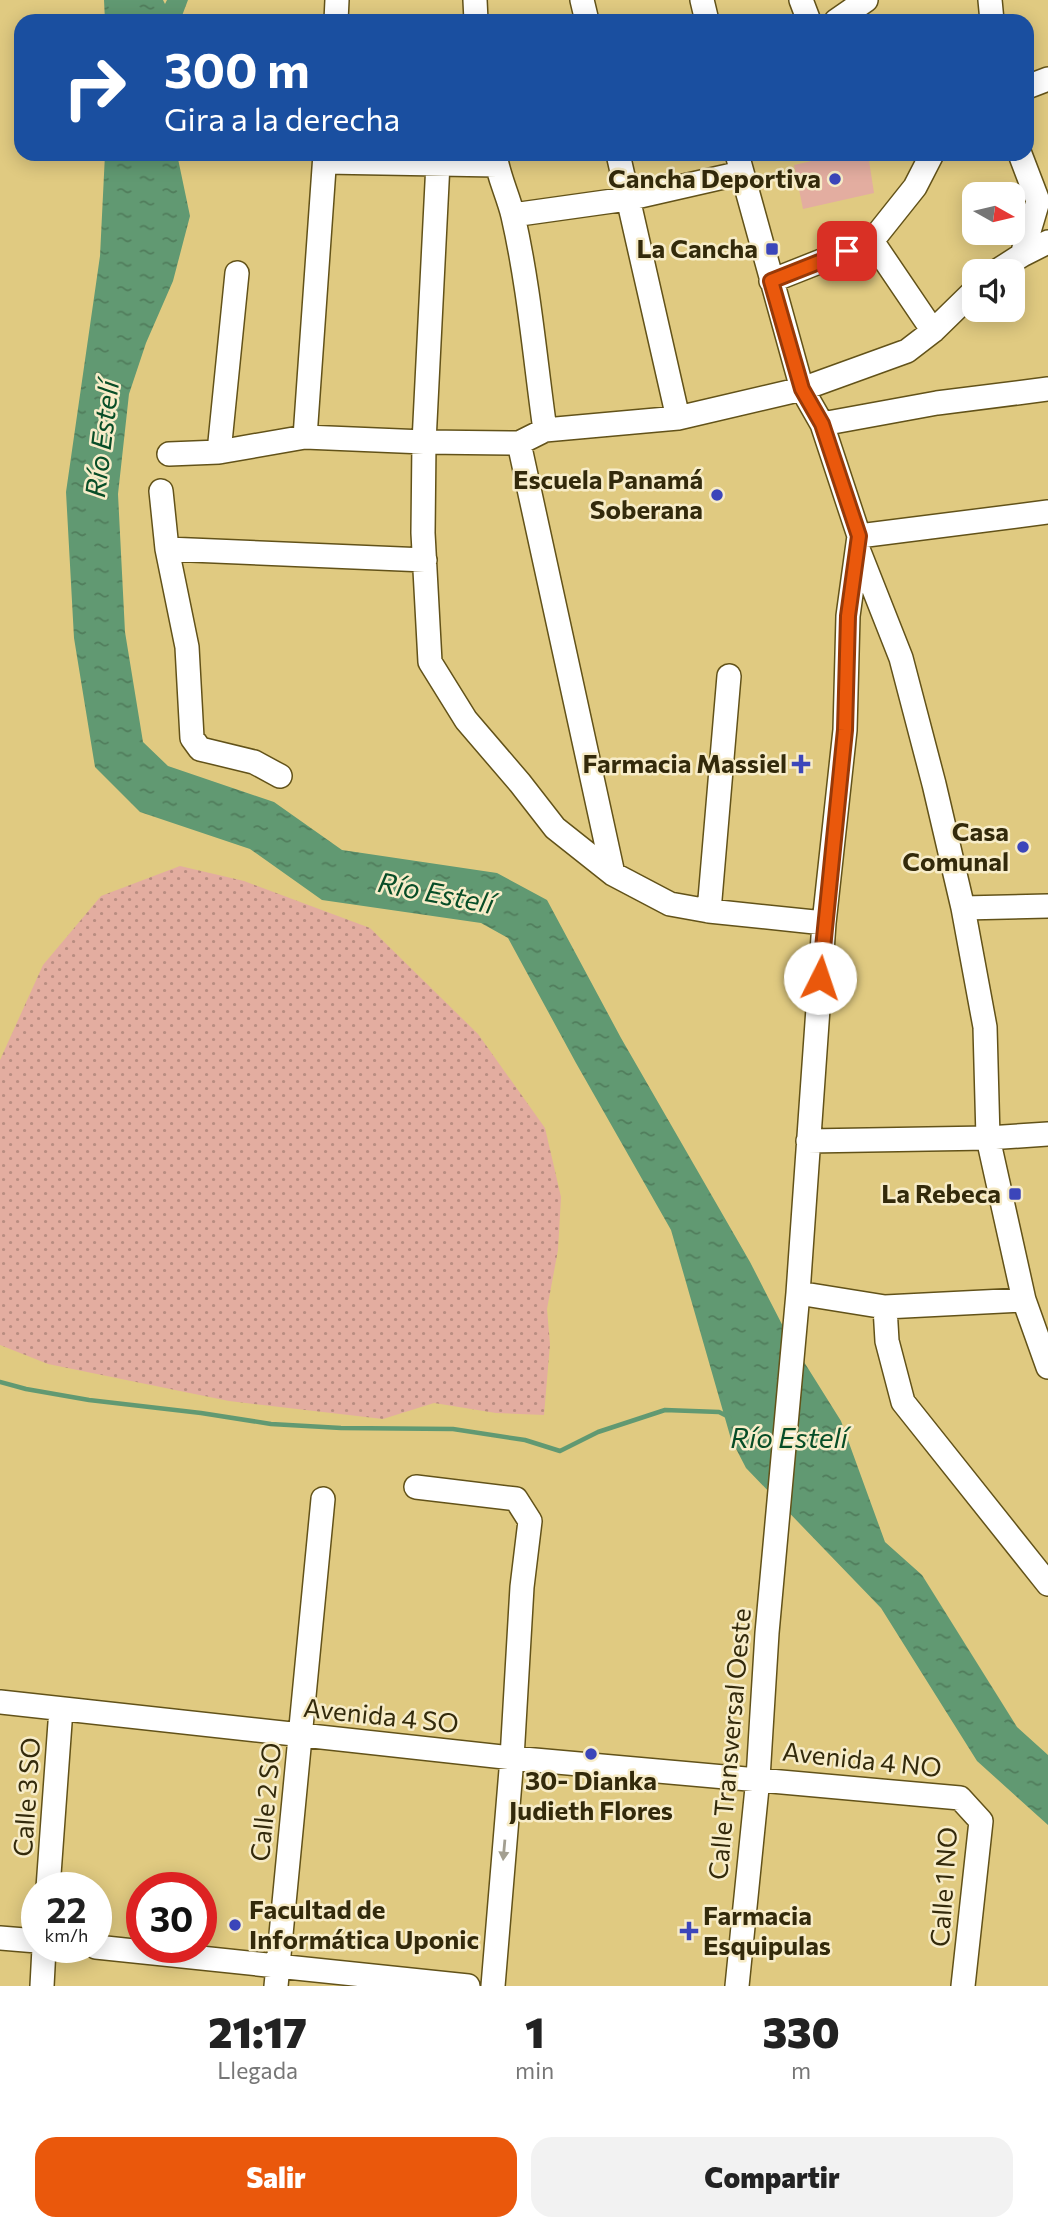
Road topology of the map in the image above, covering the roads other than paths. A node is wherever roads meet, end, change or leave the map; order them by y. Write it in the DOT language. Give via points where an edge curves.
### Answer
graph roads {
  1 [pos="866,0"];
  2 [pos="846,14"];
  3 [pos="325,161"];
  4 [pos="393,161"];
  5 [pos="467,161"];
  6 [pos="497,161"];
  7 [pos="619,161"];
  8 [pos="928,161"];
  9 [pos="1023,161"];
  10 [pos="438,163"];
  11 [pos="739,163"];
  12 [pos="627,199"];
  13 [pos="1043,207"];
  14 [pos="513,215"];
  15 [pos="872,242"];
  16 [pos="1048,242"];
  17 [pos="1022,255"];
  18 [pos="1016,259"];
  19 [pos="237,272"];
  20 [pos="771,281"];
  21 [pos="962,303"];
  22 [pos="933,331"];
  23 [pos="802,389"];
  24 [pos="1048,389"];
  25 [pos="678,418"];
  26 [pos="822,424"];
  27 [pos="545,430"];
  28 [pos="305,437"];
  29 [pos="424,442"];
  30 [pos="519,443"];
  31 [pos="219,452"];
  32 [pos="169,454"];
  33 [pos="161,491"];
  34 [pos="1048,512"];
  35 [pos="858,541"];
  36 [pos="167,549"];
  37 [pos="425,560"];
  38 [pos="729,676"];
  39 [pos="280,776"];
  40 [pos="613,874"];
  41 [pos="1048,906"];
  42 [pos="963,908"];
  43 [pos="709,911"];
  44 [pos="824,923"];
  45 [pos="1048,1134"];
  46 [pos="988,1138"];
  47 [pos="808,1141"];
  48 [pos="797,1297"];
  49 [pos="1024,1300"];
  50 [pos="885,1307"];
  51 [pos="1048,1367"];
  52 [pos="416,1488"];
  53 [pos="323,1499"];
  54 [pos="1047,1581"];
  55 [pos="0,1702"];
  56 [pos="61,1709"];
  57 [pos="300,1736"];
  58 [pos="512,1758"];
  59 [pos="758,1778"];
  60 [pos="960,1798"];
  61 [pos="49,1872"];
  62 [pos="0,1938"];
  63 [pos="21,1940"];
  64 [pos="112,1949"];
  65 [pos="43,1963"];
  66 [pos="277,1975"];
  67 [pos="42,1986"];
  68 [pos="468,1986"];
  69 [pos="493,1986"];
  70 [pos="737,1986"];
  71 [pos="963,1986"];
  1 -- 2 [label="street"];
  3 -- 28 [label="street"];
  4 -- 10 [label="street"];
  5 -- 10 [label="street"];
  6 -- 14 [label="street"];
  7 -- 12 [label="street"];
  8 -- 15 [label="street" via="915,187"];
  9 -- 13 [label="street"];
  10 -- 29 [label="street"];
  11 -- 12 [label="street"];
  11 -- 20 [label="street"];
  12 -- 14 [label="street"];
  12 -- 25 [label="street"];
  13 -- 17 [label="street"];
  14 -- 27 [label="street"];
  15 -- 20 [label="street"];
  15 -- 22 [label="street"];
  16 -- 17 [label="street"];
  17 -- 18 [label="street"];
  19 -- 31 [label="street"];
  20 -- 23 [label="street"];
  21 -- 22 [label="street"];
  22 -- 23 [label="street" via="907,351"];
  23 -- 25 [label="street"];
  23 -- 26 [label="street"];
  24 -- 26 [label="street"];
  25 -- 27 [label="street"];
  26 -- 35 [label="street"];
  27 -- 30 [label="street"];
  28 -- 29 [label="street"];
  28 -- 31 [label="street"];
  29 -- 30 [label="street"];
  29 -- 37 [label="street"];
  30 -- 40 [label="street"];
  31 -- 32 [label="street"];
  33 -- 36 [label="street"];
  34 -- 35 [label="street"];
  35 -- 42 [label="street" via="901,658"];
  35 -- 44 [label="street" via="848,616 845,730"];
  36 -- 37 [label="street"];
  36 -- 39 [label="street" via="187,648 192,738 206,751 254,762"];
  37 -- 40 [label="street" via="430,662 466,720 555,828"];
  38 -- 43 [label="street"];
  40 -- 43 [label="street" via="670,904"];
  41 -- 42 [label="street"];
  42 -- 46 [label="street" via="985,1027"];
  43 -- 44 [label="street"];
  44 -- 47 [label="street"];
  45 -- 46 [label="street"];
  46 -- 47 [label="street"];
  46 -- 49 [label="street"];
  47 -- 48 [label="street, Calle Transversal Oeste"];
  48 -- 50 [label="street"];
  48 -- 59 [label="street, Calle Transversal Oeste"];
  49 -- 50 [label="street"];
  49 -- 51 [label="street"];
  50 -- 54 [label="street" via="887,1341 903,1402"];
  52 -- 58 [label="street" via="516,1499 530,1521"];
  53 -- 57 [label="street, Calle 2 SO"];
  55 -- 56 [label="street, Avenida 4 SO"];
  56 -- 57 [label="street, Avenida 4 SO"];
  56 -- 61 [label="street, Calle 3 SO"];
  57 -- 58 [label="street, Avenida 4 SO"];
  57 -- 66 [label="street, Calle 2 SO"];
  58 -- 59 [label="street, Avenida 4 SO"];
  58 -- 69 [label="street, one-way"];
  59 -- 60 [label="street, Avenida 4 NO"];
  59 -- 70 [label="street, Calle Transversal Oeste"];
  60 -- 71 [label="street, Calle 1 NO" via="981,1821"];
  62 -- 63 [label="street"];
  64 -- 66 [label="street"];
  65 -- 67 [label="street"];
  66 -- 68 [label="street"];
}
